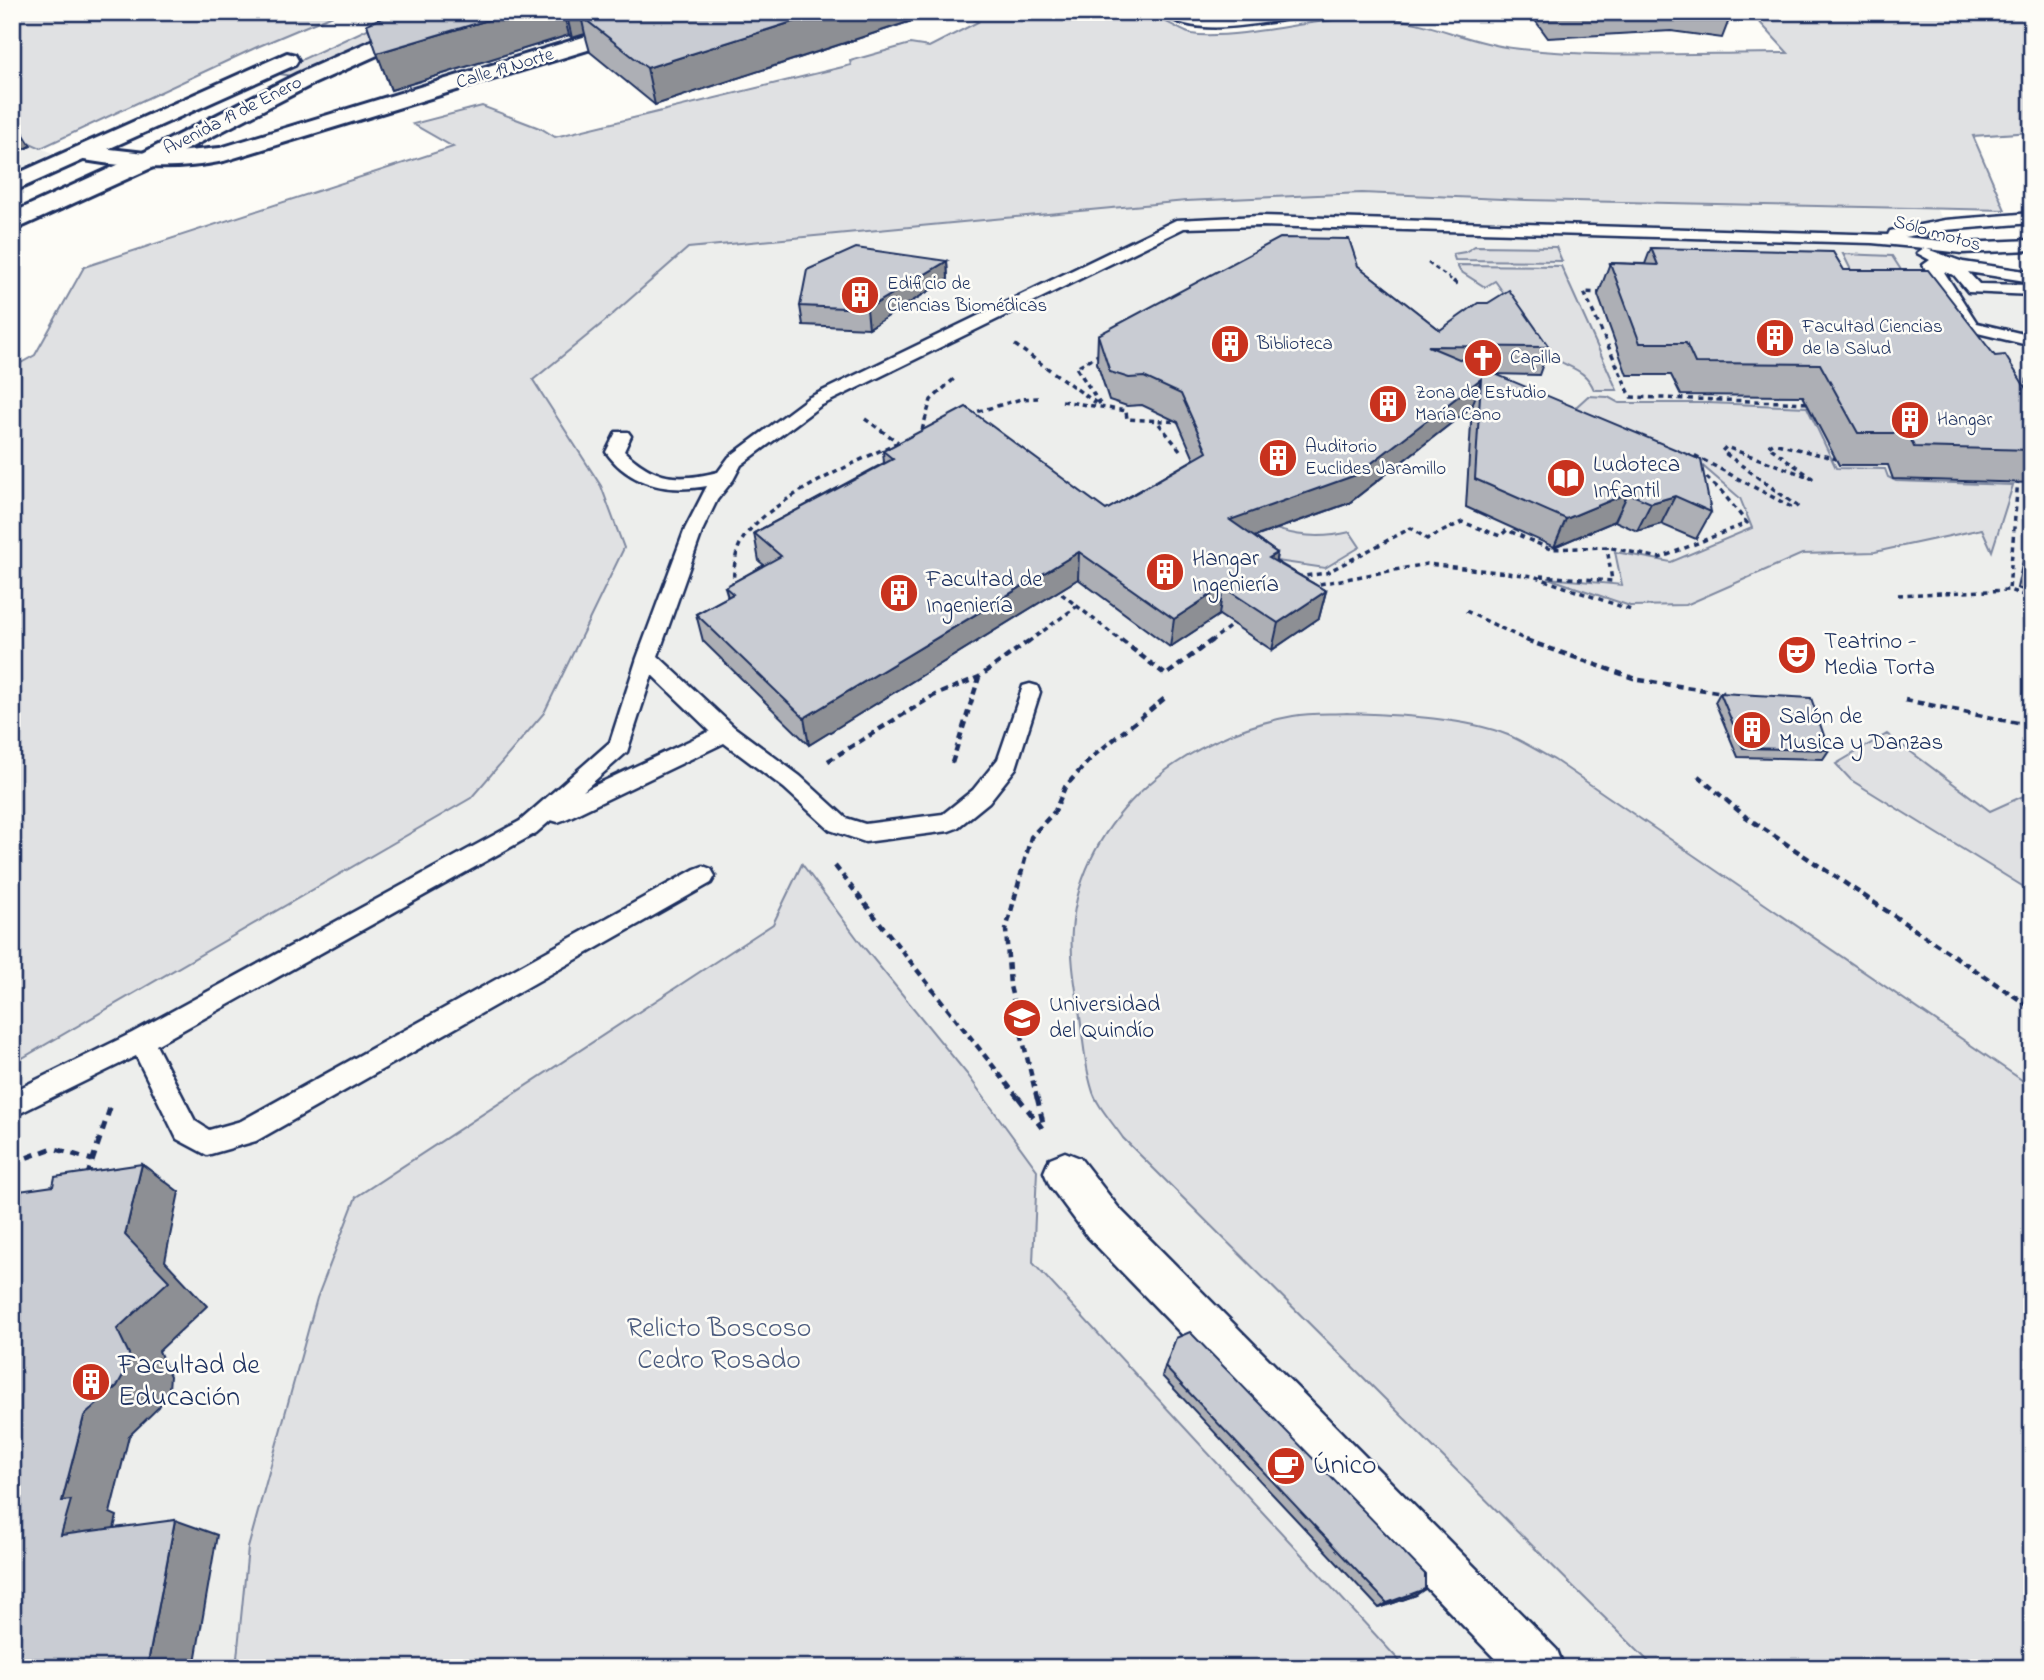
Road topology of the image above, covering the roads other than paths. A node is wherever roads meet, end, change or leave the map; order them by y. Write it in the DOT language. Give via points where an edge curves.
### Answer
graph roads {
  1 [pos="454,12"];
  2 [pos="688,12"];
  3 [pos="1167,12"];
  4 [pos="1308,12"];
  5 [pos="306,52"];
  6 [pos="84,153"];
  7 [pos="142,163"];
  8 [pos="18,179"];
  9 [pos="2032,218"];
  10 [pos="12,223"];
  11 [pos="1872,237"];
  12 [pos="2032,245"];
  13 [pos="1910,249"];
  14 [pos="1931,265"];
  15 [pos="2032,277"];
  16 [pos="2032,290"];
  17 [pos="2032,341"];
  18 [pos="622,436"];
  19 [pos="727,476"];
  20 [pos="647,657"];
  21 [pos="1030,692"];
  22 [pos="726,733"];
  23 [pos="528,827"];
  24 [pos="703,876"];
  25 [pos="141,1041"];
  26 [pos="12,1105"];
  27 [pos="1065,1172"];
  28 [pos="1539,1668"];
  1 -- 7 [label="main road, Avenida 19 de Enero" via="305,79"];
  2 -- 7 [label="main road, Calle 19 Norte" via="322,125 187,162"];
  3 -- 4 [label="lane" via="1204,24"];
  5 -- 6 [label="main road, Avenida 19 de Enero"];
  6 -- 7 [label="main road"];
  6 -- 8 [label="main road, Avenida 19 de Enero"];
  7 -- 10 [label="main road, Avenida 19 de Enero"];
  9 -- 11 [label="lane"];
  11 -- 12 [label="lane" via="1962,248"];
  11 -- 13 [label="lane, Sólo motos"];
  11 -- 19 [label="lane" via="1260,221 1181,223 814,401 735,461"];
  13 -- 14 [label="lane" via="1908,253"];
  13 -- 15 [label="lane, Sólo motos" via="1960,266"];
  14 -- 16 [label="lane" via="1960,272 1974,289"];
  14 -- 17 [label="lane" via="1971,326"];
  18 -- 19 [label="lane" via="615,452 634,472 664,483 695,484"];
  19 -- 20 [label="lane" via="708,499 694,529"];
  20 -- 22 [label="lane"];
  20 -- 23 [label="lane" via="619,746"];
  21 -- 22 [label="lane" via="1008,762 981,796 949,822 937,824 865,833 838,824 792,782"];
  22 -- 23 [label="lane"];
  23 -- 25 [label="lane"];
  24 -- 25 [label="lane" via="247,1132 207,1143 186,1130"];
  25 -- 26 [label="lane"];
  27 -- 28 [label="street" via="1102,1222"];
}
